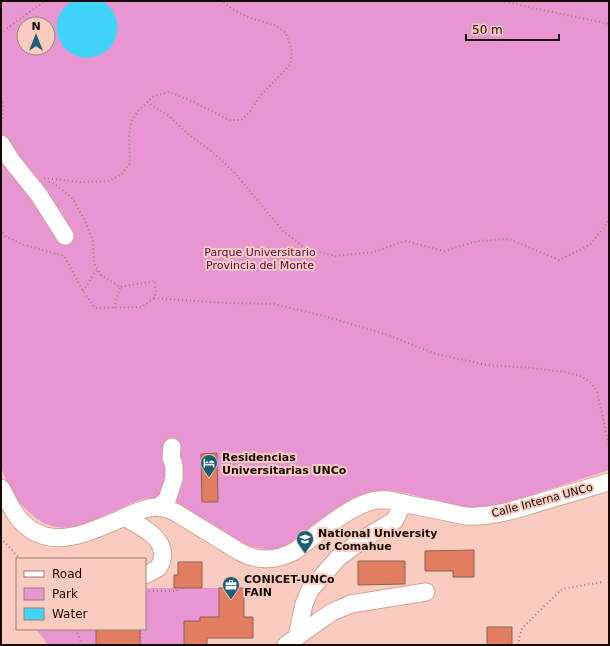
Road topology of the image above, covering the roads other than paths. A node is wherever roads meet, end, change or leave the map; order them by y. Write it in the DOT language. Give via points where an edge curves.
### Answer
graph roads {
  1 [pos="1,144"];
  2 [pos="65,236"];
  3 [pos="172,447"];
  4 [pos="609,482"];
  5 [pos="1,488"];
  6 [pos="403,503"];
  7 [pos="158,507"];
  8 [pos="124,517"];
  9 [pos="146,574"];
  10 [pos="426,592"];
  11 [pos="292,641"];
  1 -- 2 [label="street" via="40,195"];
  3 -- 7 [label="street" via="174,479 167,500"];
  4 -- 6 [label="street, Calle Interna UNCo" via="488,516 465,516"];
  5 -- 8 [label="street" via="20,520 35,532 46,536 56,538 84,534"];
  6 -- 7 [label="street, Calle Interna UNCo" via="376,500 357,507 295,551 268,559 248,556 175,512"];
  6 -- 11 [label="street" via="395,520 338,558 310,590"];
  7 -- 8 [label="street" via="144,509"];
  8 -- 9 [label="street" via="158,540 162,548 163,556 159,567"];
  10 -- 11 [label="street" via="350,604 332,612"];
}
